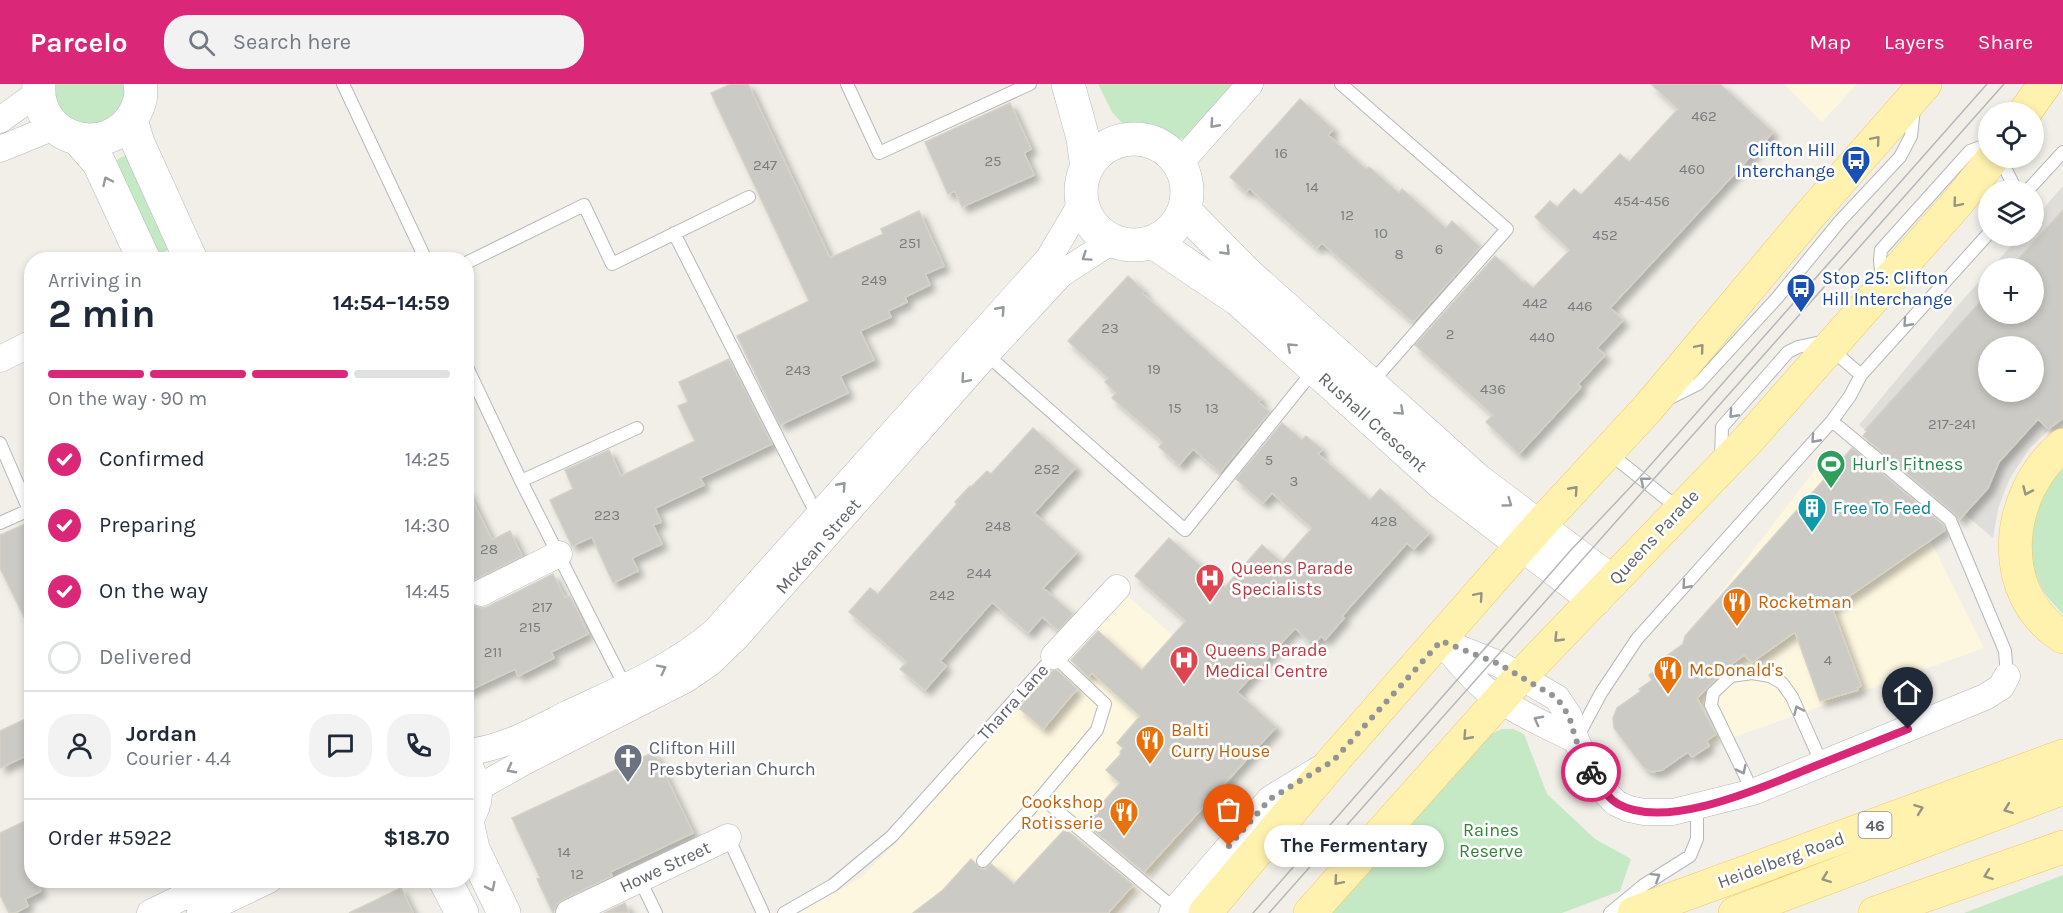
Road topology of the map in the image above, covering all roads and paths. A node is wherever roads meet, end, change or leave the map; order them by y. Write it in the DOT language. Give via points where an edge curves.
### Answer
graph roads {
  1 [pos="343,84"];
  2 [pos="847,84"];
  3 [pos="1030,84"];
  4 [pos="1068,84"];
  5 [pos="1074,84"];
  6 [pos="1250,84"];
  7 [pos="1341,84"];
  8 [pos="2046,85"];
  9 [pos="143,86"];
  10 [pos="39,88"];
  11 [pos="1920,89"];
  12 [pos="2033,102"];
  13 [pos="0,120"];
  14 [pos="131,120"];
  15 [pos="67,133"];
  16 [pos="1133,139"];
  17 [pos="1978,148"];
  18 [pos="0,149"];
  19 [pos="2063,152"];
  20 [pos="1179,164"];
  21 [pos="1087,168"];
  22 [pos="1985,168"];
  23 [pos="2037,180"];
  24 [pos="749,197"];
  25 [pos="1081,204"];
  26 [pos="1184,210"];
  27 [pos="674,233"];
  28 [pos="1112,241"];
  29 [pos="1153,242"];
  30 [pos="1978,245"];
  31 [pos="140,252"];
  32 [pos="187,252"];
  33 [pos="422,252"];
  34 [pos="474,259"];
  35 [pos="1883,288"];
  36 [pos="1835,343"];
  37 [pos="24,347"];
  38 [pos="979,348"];
  39 [pos="0,359"];
  40 [pos="1315,369"];
  41 [pos="1861,375"];
  42 [pos="474,382"];
  43 [pos="1370,384"];
  44 [pos="1832,421"];
  45 [pos="637,428"];
  46 [pos="0,443"];
  47 [pos="2063,445"];
  48 [pos="1608,453"];
  49 [pos="521,481"];
  50 [pos="24,498"];
  51 [pos="1680,509"];
  52 [pos="24,512"];
  53 [pos="0,523"];
  54 [pos="823,523"];
  55 [pos="1531,536"];
  56 [pos="559,554"];
  57 [pos="1117,588"];
  58 [pos="1603,591"];
  59 [pos="481,593"];
  60 [pos="2063,637"];
  61 [pos="1441,641"];
  62 [pos="1054,656"];
  63 [pos="2007,676"];
  64 [pos="1510,688"];
  65 [pos="630,696"];
  66 [pos="541,740"];
  67 [pos="1576,740"];
  68 [pos="474,751"];
  69 [pos="2063,756"];
  70 [pos="1822,764"];
  71 [pos="474,775"];
  72 [pos="2063,788"];
  73 [pos="1753,792"];
  74 [pos="1041,797"];
  75 [pos="1697,807"];
  76 [pos="728,837"];
  77 [pos="2063,847"];
  78 [pos="474,851"];
  79 [pos="983,861"];
  80 [pos="639,878"];
  81 [pos="202,888"];
  82 [pos="237,888"];
  83 [pos="449,888"];
  84 [pos="1183,912"];
  85 [pos="150,913"];
  86 [pos="200,913"];
  87 [pos="462,913"];
  88 [pos="504,913"];
  89 [pos="569,913"];
  90 [pos="656,913"];
  91 [pos="763,913"];
  92 [pos="784,913"];
  93 [pos="1310,913"];
  94 [pos="1610,913"];
  95 [pos="1634,913"];
  96 [pos="1735,913"];
  97 [pos="1875,913"];
  1 -- 33 [label="lane"];
  2 -- 3 [label="lane" via="879,153"];
  4 -- 21 [label="street"];
  5 -- 16 [label="street" via="1112,130"];
  6 -- 20 [label="street, one-way"];
  7 -- 43 [label="lane" via="1507,229"];
  8 -- 12 [label="main road"];
  9 -- 14 [label="street"];
  10 -- 13 [label="street"];
  10 -- 15 [label="street" via="46,116"];
  48 -- 11 [label="main road, one-way" via="1793,257 1810,215"];
  14 -- 15 [label="street" via="121,131 94,141"];
  14 -- 32 [label="street"];
  15 -- 18 [label="street"];
  31 -- 15 [label="street, one-way" via="99,163"];
  16 -- 20 [label="street" via="1166,150"];
  16 -- 21 [label="street" via="1105,148"];
  17 -- 35 [label="lane" via="1970,151 1881,249"];
  19 -- 23 [label="lane"];
  20 -- 26 [label="street" via="1187,194"];
  21 -- 25 [label="street" via="1080,189"];
  22 -- 35 [label="main road, Queens Parade, one-way"];
  24 -- 27 [label="lane"];
  25 -- 28 [label="street" via="1093,225"];
  38 -- 25 [label="street, McKean Street, one-way" via="1049,258"];
  26 -- 29 [label="street" via="1177,224"];
  26 -- 43 [label="street, Rushall Crescent, one-way" via="1246,273"];
  27 -- 34 [label="lane" via="612,264 584,205"];
  27 -- 54 [label="lane"];
  28 -- 29 [label="street" via="1125,245"];
  28 -- 38 [label="street, McKean Street, one-way" via="1061,274"];
  40 -- 29 [label="street, Rushall Crescent, one-way" via="1239,300"];
  30 -- 41 [label="lane, one-way"];
  35 -- 36 [label="main road, Queens Parade"];
  36 -- 41 [label="lane"];
  36 -- 51 [label="main road, Queens Parade, one-way"];
  37 -- 39 [label="street"];
  38 -- 40 [label="lane" via="1185,530"];
  38 -- 54 [label="street, McKean Street"];
  40 -- 55 [label="street, Rushall Crescent" via="1442,483"];
  41 -- 44 [label="lane"];
  42 -- 49 [label="lane"];
  43 -- 55 [label="street, Rushall Crescent, one-way" via="1477,480"];
  44 -- 63 [label="lane" via="1950,520 2005,651"];
  44 -- 67 [label="lane, one-way" via="1637,639"];
  45 -- 49 [label="lane"];
  46 -- 50 [label="lane"];
  47 -- 60 [label="main road, one-way" via="2031,481 2017,521 2016,540 2020,581 2032,606"];
  51 -- 48 [label="lane, one-way"];
  55 -- 48 [label="main road, one-way"];
  49 -- 56 [label="lane"];
  51 -- 58 [label="main road, Queens Parade"];
  52 -- 53 [label="lane"];
  54 -- 65 [label="street, McKean Street" via="746,611 737,637 703,655 685,680"];
  55 -- 58 [label="street, Rushall Crescent"];
  61 -- 55 [label="main road, one-way"];
  56 -- 59 [label="street"];
  56 -- 65 [label="lane"];
  57 -- 62 [label="street"];
  58 -- 64 [label="main road, Queens Parade, one-way"];
  61 -- 64 [label="street" via="1476,680"];
  61 -- 84 [label="main road" via="1333,761"];
  62 -- 74 [label="lane, Tharra Lane" via="1105,704 1097,730"];
  62 -- 92 [label="lane, Tharra Lane" via="892,836 832,885"];
  63 -- 70 [label="street" via="2001,687 1985,697"];
  64 -- 67 [label="street" via="1557,698 1569,716"];
  64 -- 93 [label="main road, Queens Parade, one-way"];
  65 -- 66 [label="street, McKean Street"];
  66 -- 68 [label="street, McKean Street"];
  66 -- 71 [label="street, McKean Street, one-way"];
  67 -- 75 [label="street" via="1592,772 1616,803 1658,813"];
  95 -- 69 [label="main road, Heidelberg Road / 46, one-way"];
  70 -- 73 [label="street"];
  70 -- 73 [label="lane, one-way" via="1782,683 1762,674 1731,676 1713,693 1711,705"];
  72 -- 96 [label="main road, Heidelberg Road / 46, one-way"];
  73 -- 75 [label="street"];
  74 -- 79 [label="lane"];
  74 -- 84 [label="lane"];
  94 -- 75 [label="lane, one-way" via="1644,885 1690,856 1697,840"];
  76 -- 80 [label="street, Howe Street"];
  76 -- 91 [label="lane"];
  77 -- 97 [label="main road, one-way"];
  78 -- 88 [label="street, one-way"];
  80 -- 89 [label="street, Howe Street"];
  80 -- 90 [label="lane"];
  81 -- 85 [label="street"];
  82 -- 86 [label="street"];
  83 -- 87 [label="street"];
}
